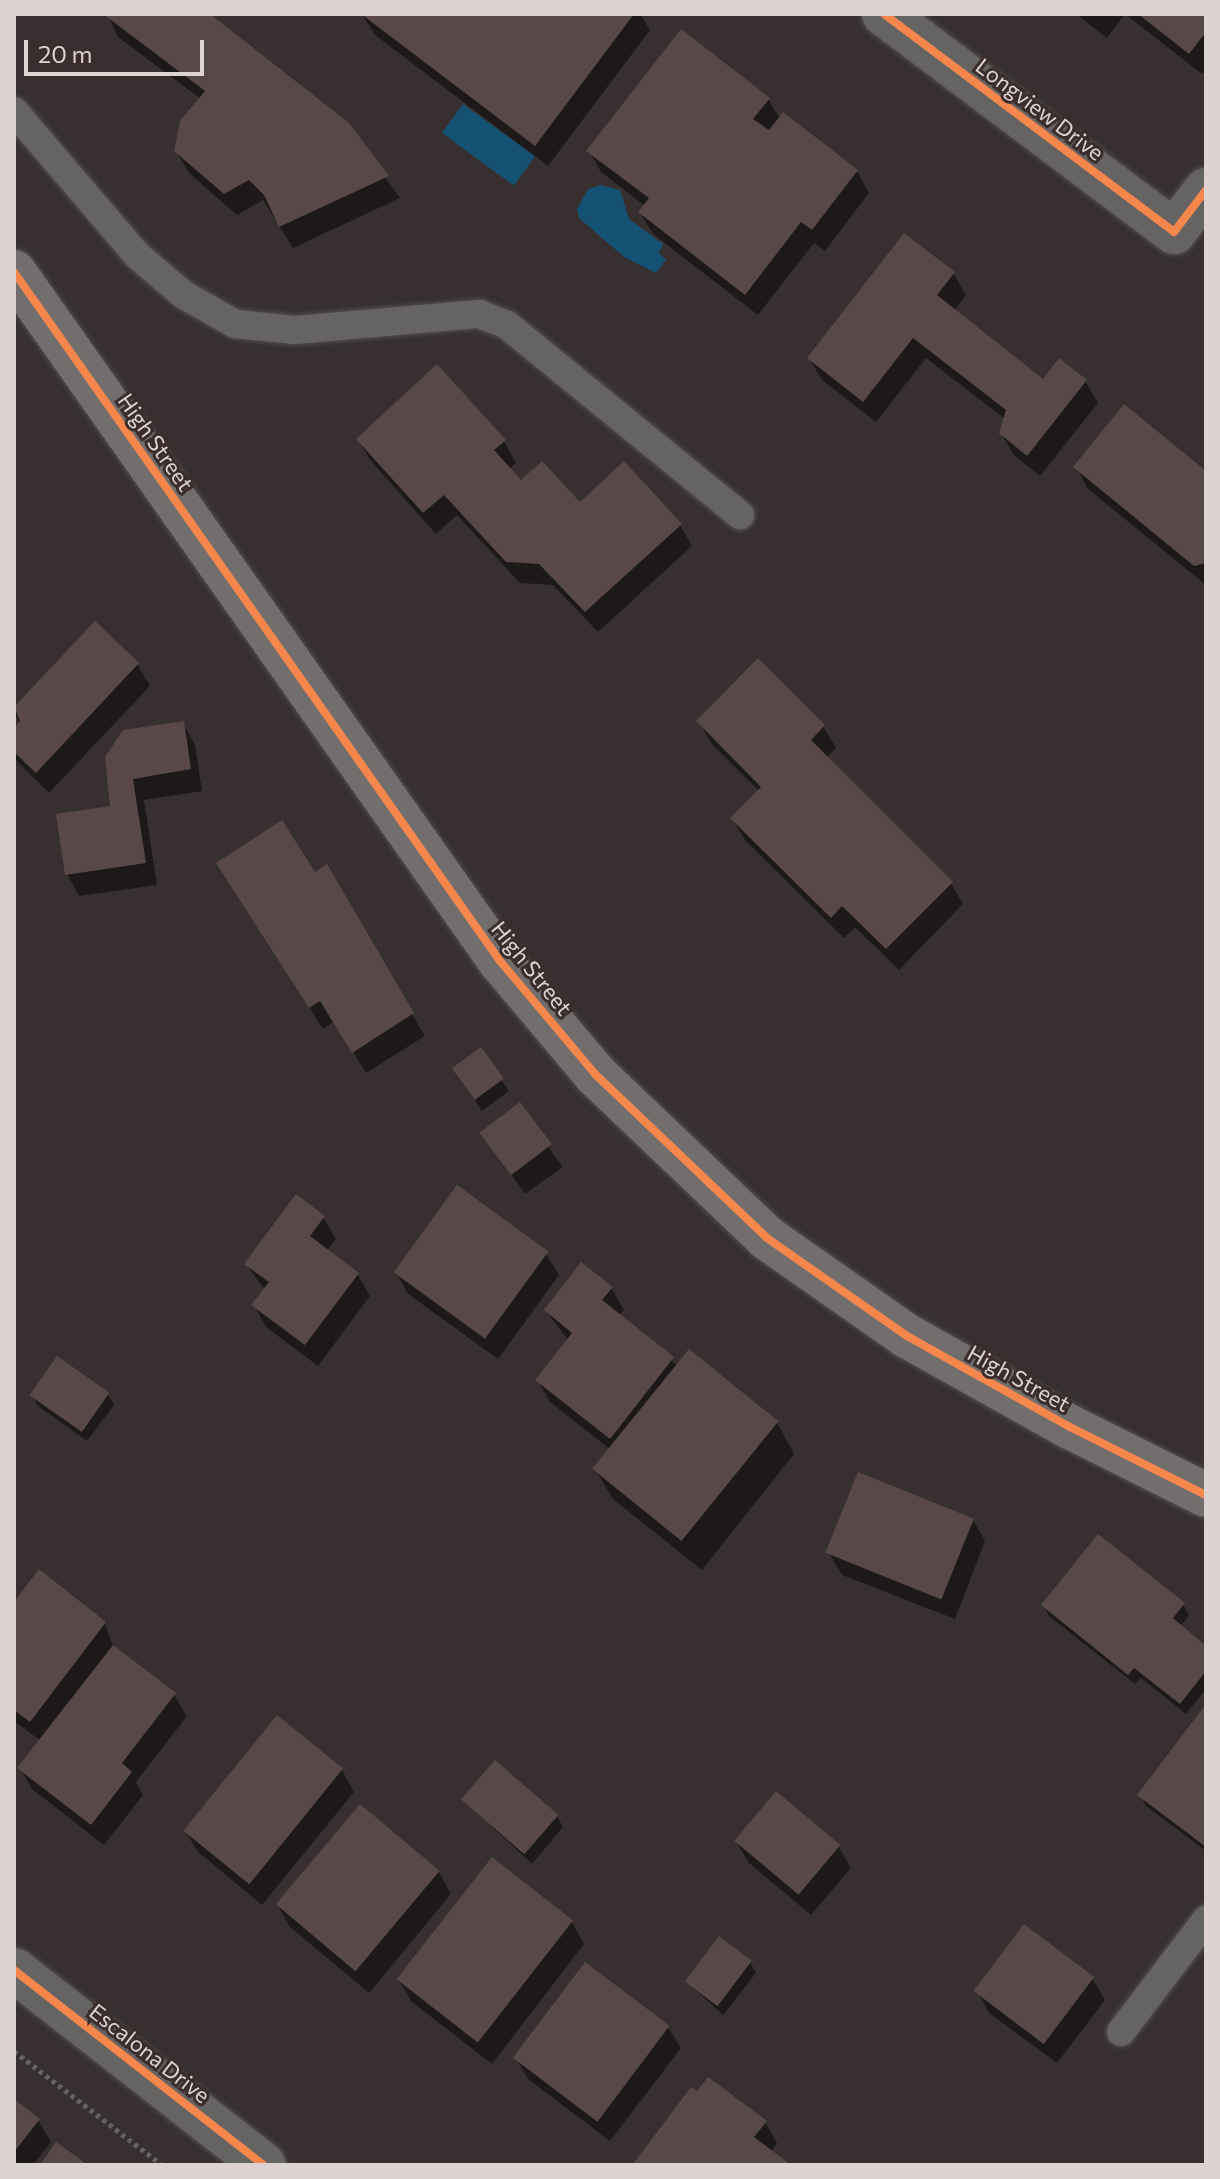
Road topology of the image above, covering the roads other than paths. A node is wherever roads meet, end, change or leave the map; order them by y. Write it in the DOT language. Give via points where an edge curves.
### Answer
graph roads {
  1 [pos="884,14"];
  2 [pos="14,111"];
  3 [pos="1206,190"];
  4 [pos="14,272"];
  5 [pos="740,515"];
  6 [pos="1206,1495"];
  7 [pos="1206,1920"];
  8 [pos="14,1970"];
  9 [pos="1121,2032"];
  10 [pos="264,2165"];
  1 -- 3 [label="street, Longview Drive" via="1174,232"];
  2 -- 5 [label="lane" via="138,256 184,295 235,324 295,330 479,314 507,325"];
  4 -- 6 [label="main road, High Street" via="500,961 596,1075 767,1238 907,1336"];
  7 -- 9 [label="lane"];
  8 -- 10 [label="street, Escalona Drive"];
}
